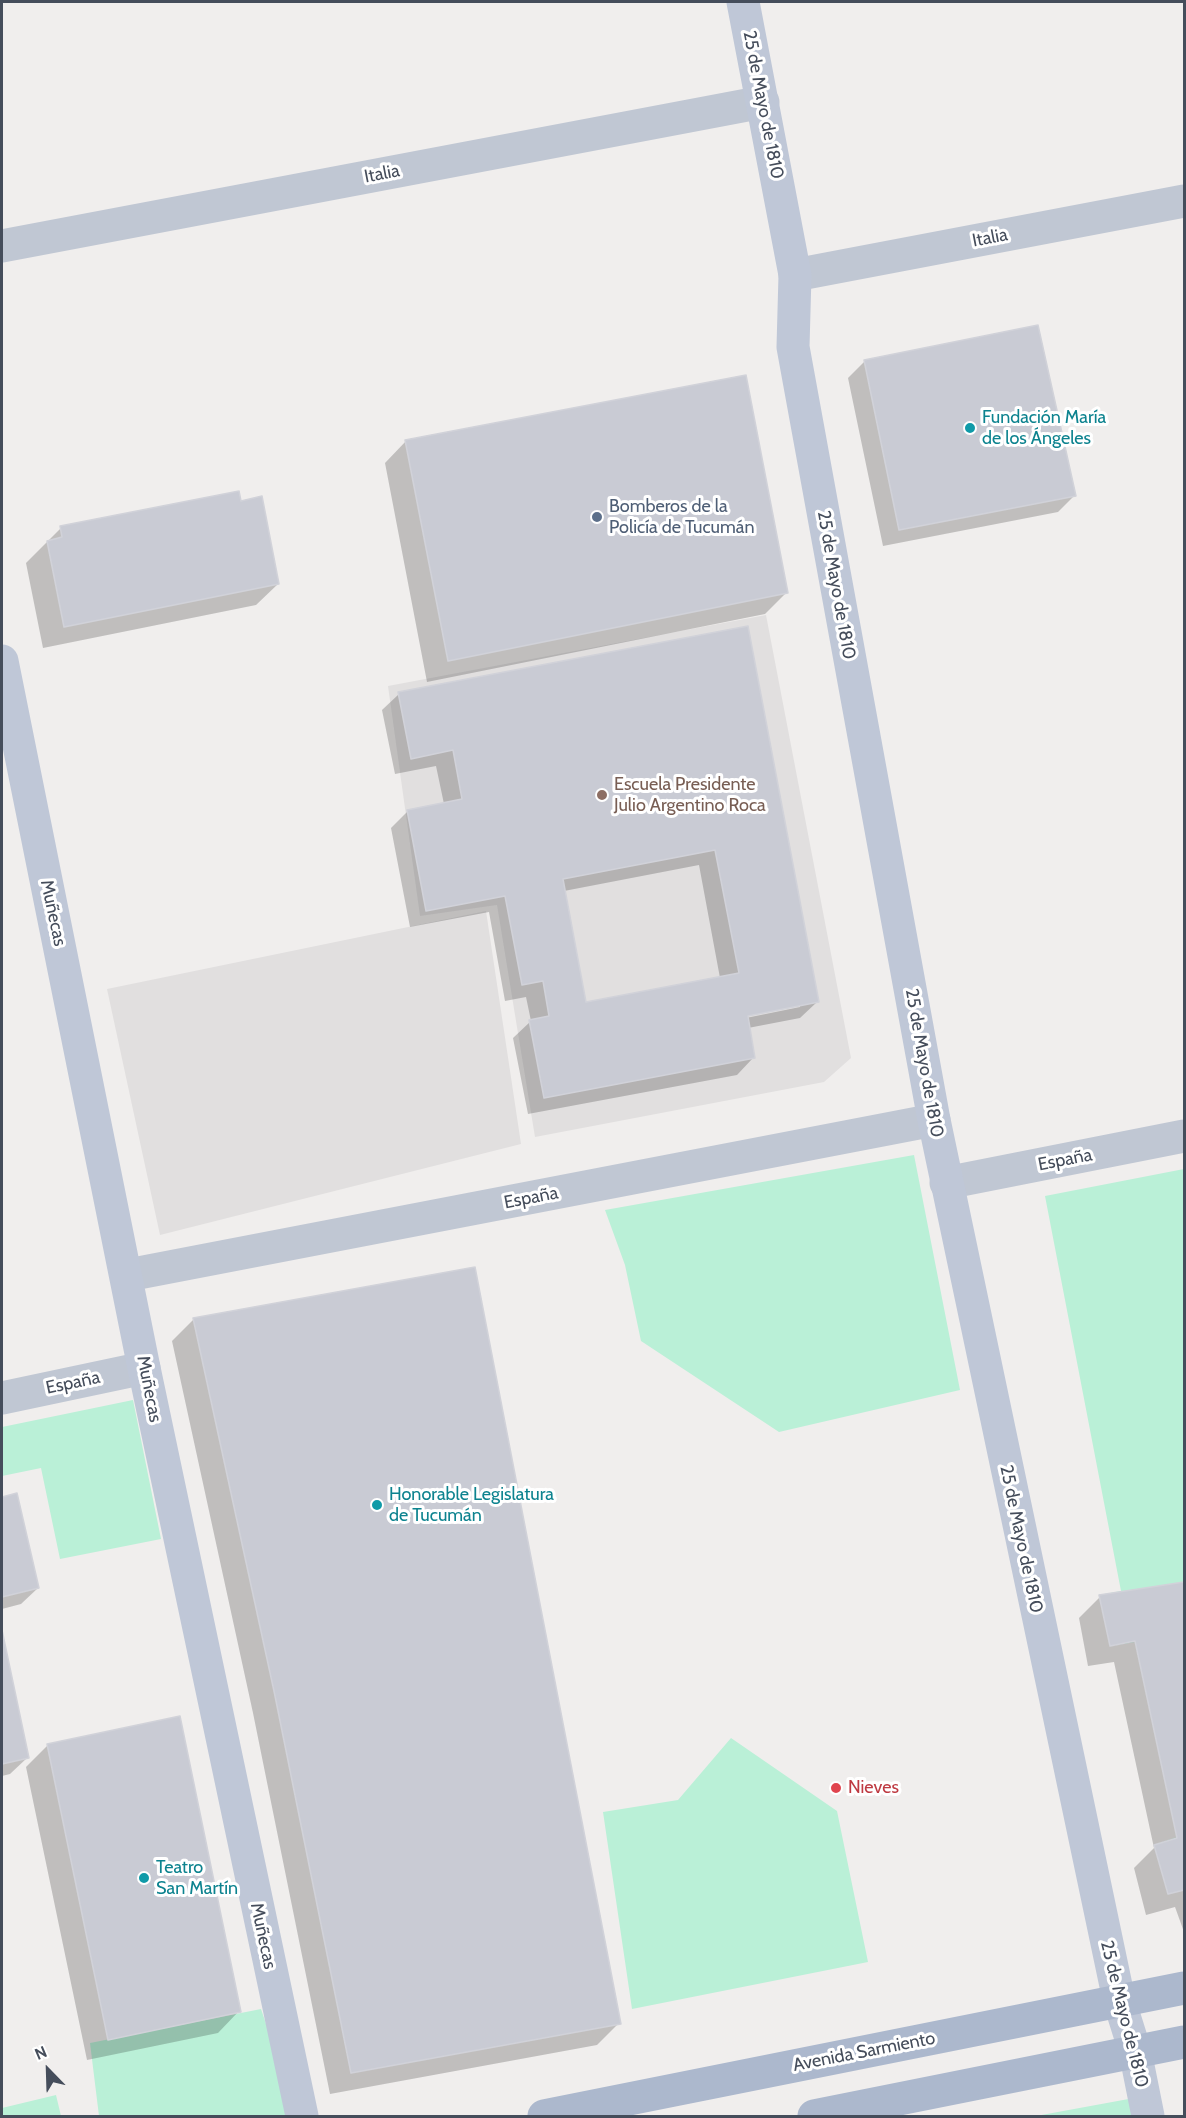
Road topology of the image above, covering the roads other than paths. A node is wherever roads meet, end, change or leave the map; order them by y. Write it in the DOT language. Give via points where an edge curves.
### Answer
graph roads {
  1 [pos="743,2"];
  2 [pos="763,102"];
  3 [pos="1185,201"];
  4 [pos="2,246"];
  5 [pos="795,275"];
  6 [pos="2,662"];
  7 [pos="934,1120"];
  8 [pos="1185,1136"];
  9 [pos="946,1183"];
  10 [pos="128,1275"];
  11 [pos="144,1368"];
  12 [pos="2,1398"];
  13 [pos="1185,1988"];
  14 [pos="1119,2000"];
  15 [pos="1185,2042"];
  16 [pos="1135,2052"];
  17 [pos="302,2116"];
  18 [pos="544,2116"];
  19 [pos="814,2116"];
  20 [pos="1148,2116"];
  1 -- 2 [label="street, 25 de Mayo de 1810"];
  2 -- 4 [label="street, Italia"];
  2 -- 5 [label="street, 25 de Mayo de 1810"];
  3 -- 5 [label="street, Italia"];
  5 -- 7 [label="street, 25 de Mayo de 1810" via="793,347"];
  6 -- 10 [label="street, Muñecas"];
  7 -- 9 [label="street, 25 de Mayo de 1810"];
  7 -- 10 [label="street, España"];
  8 -- 9 [label="street, España"];
  9 -- 14 [label="street, 25 de Mayo de 1810"];
  10 -- 11 [label="street, Muñecas"];
  11 -- 12 [label="street, España"];
  11 -- 17 [label="street, Muñecas"];
  13 -- 14 [label="main road, Avenida Sarmiento"];
  14 -- 16 [label="street, 25 de Mayo de 1810"];
  14 -- 18 [label="main road, Avenida Sarmiento"];
  15 -- 16 [label="main road"];
  16 -- 19 [label="main road"];
  16 -- 20 [label="street, 25 de Mayo de 1810"];
}
